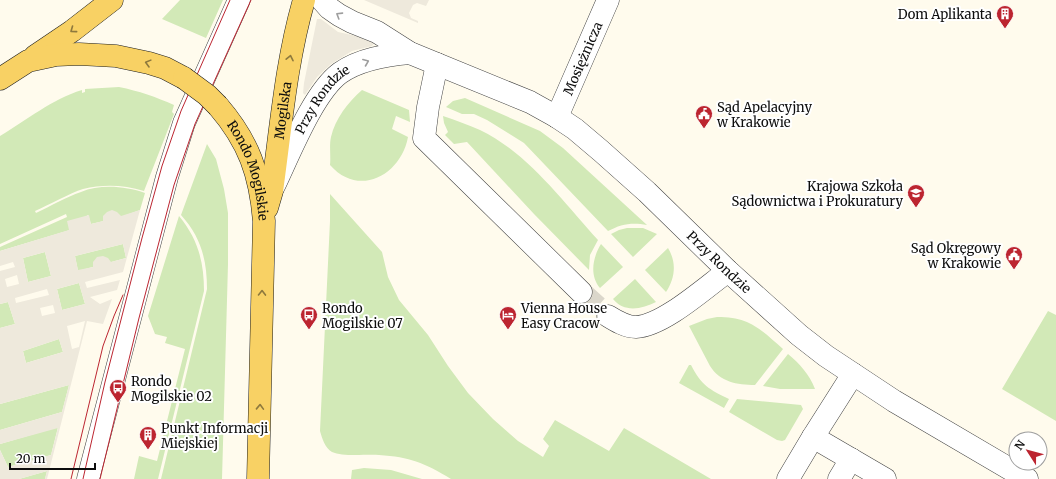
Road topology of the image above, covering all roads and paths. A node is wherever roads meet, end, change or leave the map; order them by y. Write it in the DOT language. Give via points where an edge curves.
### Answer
graph roads {
  1 [pos="112,0"];
  2 [pos="239,0"];
  3 [pos="304,0"];
  4 [pos="322,0"];
  5 [pos="608,0"];
  6 [pos="410,53"];
  7 [pos="28,61"];
  8 [pos="437,64"];
  9 [pos="0,79"];
  10 [pos="557,117"];
  11 [pos="272,191"];
  12 [pos="264,221"];
  13 [pos="728,271"];
  14 [pos="581,292"];
  15 [pos="608,316"];
  16 [pos="853,374"];
  17 [pos="813,437"];
  18 [pos="851,459"];
  19 [pos="88,479"];
  20 [pos="258,479"];
  21 [pos="788,479"];
  22 [pos="839,479"];
  23 [pos="886,479"];
  24 [pos="1027,479"];
  1 -- 7 [label="main road, one-way"];
  2 -- 19 [label="street" via="184,123 166,177"];
  11 -- 3 [label="main road, Mogilska, one-way" via="287,73"];
  6 -- 4 [label="street, Przy Rondzie, one-way" via="377,32 338,15"];
  5 -- 10 [label="street, Mosiężnicza"];
  6 -- 8 [label="street, Przy Rondzie"];
  11 -- 6 [label="street, Przy Rondzie, one-way" via="307,118 332,81 349,68 374,58"];
  7 -- 9 [label="main road, Rondo Mogilskie"];
  12 -- 7 [label="main road, Rondo Mogilskie, one-way, bridge" via="257,174 235,127 208,95 184,78 149,63 116,56 56,55"];
  8 -- 10 [label="street, Przy Rondzie" via="530,102"];
  8 -- 14 [label="street" via="424,138"];
  10 -- 13 [label="street, Przy Rondzie" via="602,151"];
  11 -- 12 [label="main road, Mogilska"];
  20 -- 12 [label="main road, Rondo Mogilskie, one-way"];
  13 -- 15 [label="street" via="672,312 647,325 626,325"];
  13 -- 16 [label="street, Przy Rondzie" via="799,335"];
  16 -- 17 [label="street"];
  16 -- 24 [label="street, Przy Rondzie"];
  17 -- 18 [label="street"];
  17 -- 21 [label="street"];
  18 -- 22 [label="street"];
  18 -- 23 [label="street"];
}
